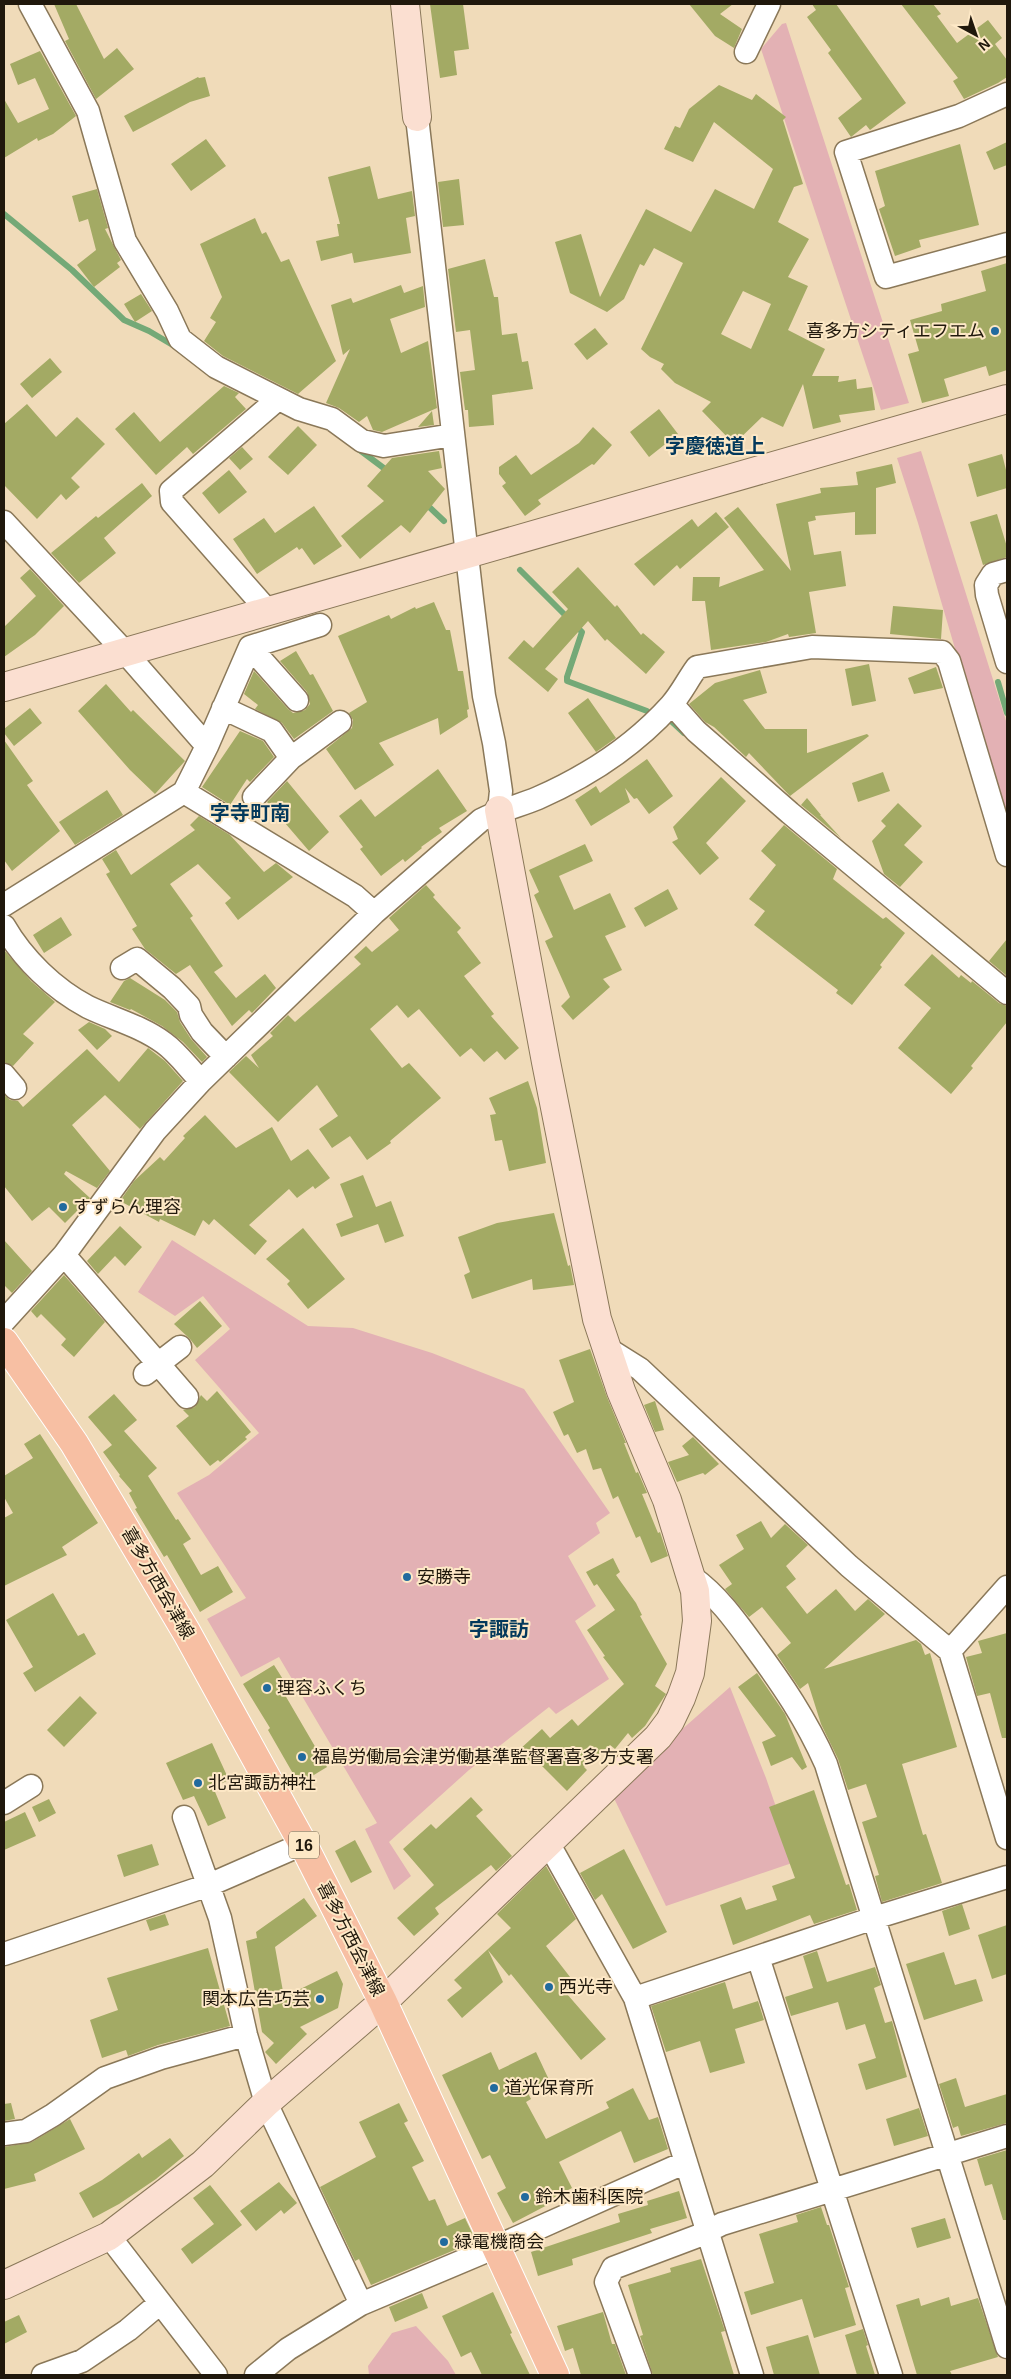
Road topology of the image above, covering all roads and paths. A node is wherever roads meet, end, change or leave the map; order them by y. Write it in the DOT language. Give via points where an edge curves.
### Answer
graph roads {
  1 [pos="30,4"];
  2 [pos="405,4"];
  3 [pos="769,4"];
  4 [pos="746,52"];
  5 [pos="1007,94"];
  6 [pos="417,117"];
  7 [pos="1007,244"];
  8 [pos="278,399"];
  9 [pos="1007,399"];
  10 [pos="453,435"];
  11 [pos="4,522"];
  12 [pos="468,554"];
  13 [pos="1007,570"];
  14 [pos="268,612"];
  15 [pos="320,624"];
  16 [pos="250,647"];
  17 [pos="124,651"];
  18 [pos="1007,662"];
  19 [pos="4,687"];
  20 [pos="297,700"];
  21 [pos="672,704"];
  22 [pos="224,708"];
  23 [pos="340,722"];
  24 [pos="207,746"];
  25 [pos="291,758"];
  26 [pos="184,792"];
  27 [pos="254,797"];
  28 [pos="499,810"];
  29 [pos="1007,855"];
  30 [pos="4,905"];
  31 [pos="374,913"];
  32 [pos="4,926"];
  33 [pos="122,968"];
  34 [pos="1007,993"];
  35 [pos="226,1057"];
  36 [pos="201,1081"];
  37 [pos="64,1255"];
  38 [pos="4,1321"];
  39 [pos="4,1342"];
  40 [pos="180,1347"];
  41 [pos="605,1347"];
  42 [pos="152,1368"];
  43 [pos="187,1397"];
  44 [pos="692,1578"];
  45 [pos="1007,1587"];
  46 [pos="950,1651"];
  47 [pos="31,1786"];
  48 [pos="4,1802"];
  49 [pos="184,1817"];
  50 [pos="1007,1838"];
  51 [pos="545,1843"];
  52 [pos="303,1844"];
  53 [pos="1007,1877"];
  54 [pos="208,1885"];
  55 [pos="874,1918"];
  56 [pos="4,1954"];
  57 [pos="758,1957"];
  58 [pos="635,1998"];
  59 [pos="383,2002"];
  60 [pos="246,2035"];
  61 [pos="266,2103"];
  62 [pos="4,2134"];
  63 [pos="1007,2136"];
  64 [pos="947,2154"];
  65 [pos="686,2162"];
  66 [pos="832,2190"];
  67 [pos="708,2232"];
  68 [pos="109,2236"];
  69 [pos="496,2247"];
  70 [pos="4,2285"];
  71 [pos="160,2303"];
  72 [pos="361,2304"];
  73 [pos="1007,2348"];
  74 [pos="43,2375"];
  75 [pos="216,2375"];
  76 [pos="256,2375"];
  77 [pos="555,2375"];
  78 [pos="640,2375"];
  79 [pos="752,2375"];
  80 [pos="892,2375"];
  1 -- 8 [label="street" via="88,111 125,241 180,339 216,367"];
  2 -- 6 [label="street"];
  3 -- 4 [label="street"];
  5 -- 7 [label="street" via="959,116 846,152 886,277"];
  6 -- 10 [label="street"];
  8 -- 10 [label="street" via="332,419 354,436 373,444 384,446"];
  8 -- 14 [label="street" via="171,491 172,502"];
  9 -- 12 [label="street"];
  10 -- 12 [label="street"];
  11 -- 17 [label="street"];
  12 -- 14 [label="street"];
  12 -- 28 [label="street" via="484,696 501,791"];
  13 -- 18 [label="street" via="994,574 986,585"];
  14 -- 17 [label="street"];
  15 -- 16 [label="street"];
  16 -- 20 [label="street"];
  16 -- 22 [label="street"];
  17 -- 19 [label="street"];
  17 -- 24 [label="street"];
  21 -- 28 [label="street" via="623,750 593,770 537,798"];
  21 -- 29 [label="street" via="697,667 812,647 942,652 949,661"];
  21 -- 34 [label="street" via="696,731 790,814"];
  22 -- 24 [label="street"];
  22 -- 25 [label="street" via="272,731"];
  23 -- 25 [label="street"];
  24 -- 26 [label="street"];
  25 -- 27 [label="street"];
  26 -- 30 [label="street"];
  26 -- 31 [label="street" via="355,896"];
  28 -- 31 [label="street" via="481,820"];
  28 -- 41 [label="street" via="578,1226"];
  31 -- 35 [label="street"];
  32 -- 36 [label="street" via="58,989 164,1043"];
  33 -- 35 [label="street" via="136,959 172,988 189,1006 202,1032"];
  35 -- 36 [label="street"];
  36 -- 37 [label="street" via="155,1131"];
  37 -- 38 [label="street"];
  37 -- 42 [label="street"];
  39 -- 52 [label="main road, 喜多方西会津線 / 16" via="74,1444 120,1520 187,1633"];
  40 -- 42 [label="street"];
  41 -- 44 [label="street" via="667,1500"];
  41 -- 46 [label="street" via="640,1369 849,1566"];
  42 -- 43 [label="street"];
  44 -- 51 [label="street" via="697,1621 694,1653 682,1698 670,1721"];
  44 -- 55 [label="street" via="709,1589 724,1605 803,1716 826,1764"];
  45 -- 46 [label="street"];
  46 -- 50 [label="street"];
  47 -- 48 [label="street"];
  49 -- 54 [label="street"];
  51 -- 58 [label="street" via="555,1855"];
  51 -- 59 [label="street"];
  52 -- 54 [label="street"];
  52 -- 59 [label="main road, 喜多方西会津線 / 16"];
  53 -- 55 [label="street"];
  54 -- 56 [label="street"];
  54 -- 60 [label="street" via="220,1918"];
  55 -- 57 [label="street"];
  55 -- 64 [label="street"];
  57 -- 58 [label="street"];
  57 -- 66 [label="street"];
  58 -- 65 [label="street"];
  59 -- 61 [label="street"];
  59 -- 69 [label="main road, 喜多方西会津線 / 16"];
  60 -- 61 [label="street"];
  60 -- 62 [label="street" via="161,2058 105,2078 26,2131"];
  61 -- 68 [label="street" via="203,2164"];
  61 -- 72 [label="street"];
  63 -- 64 [label="street"];
  64 -- 66 [label="street"];
  64 -- 73 [label="street"];
  65 -- 67 [label="street"];
  65 -- 69 [label="street"];
  66 -- 67 [label="street" via="722,2224"];
  66 -- 80 [label="street"];
  67 -- 78 [label="street" via="613,2268 606,2282"];
  67 -- 79 [label="street"];
  68 -- 70 [label="street"];
  68 -- 71 [label="street"];
  69 -- 72 [label="street"];
  69 -- 77 [label="main road, 喜多方西会津線 / 16"];
  71 -- 74 [label="street" via="128,2330 82,2361"];
  71 -- 75 [label="street"];
  72 -- 76 [label="street" via="288,2349"];
}
